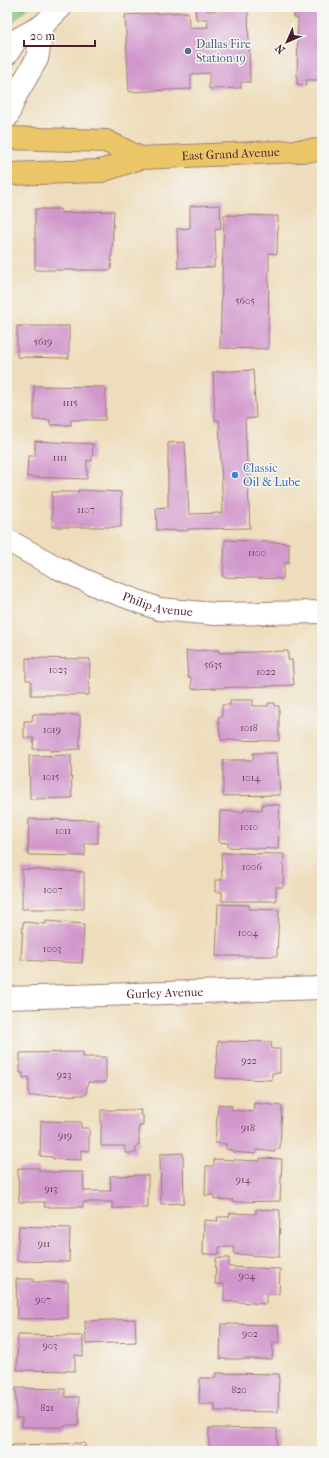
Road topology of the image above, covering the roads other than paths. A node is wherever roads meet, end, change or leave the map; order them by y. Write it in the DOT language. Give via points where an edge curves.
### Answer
graph roads {
  1 [pos="61,7"];
  2 [pos="43,24"];
  3 [pos="7,54"];
  4 [pos="7,116"];
  5 [pos="7,138"];
  6 [pos="322,150"];
  7 [pos="140,158"];
  8 [pos="7,174"];
  9 [pos="7,540"];
  10 [pos="322,612"];
  11 [pos="322,988"];
  12 [pos="7,998"];
  1 -- 2 [label="street"];
  2 -- 3 [label="street" via="16,40"];
  2 -- 4 [label="street" via="37,58"];
  5 -- 7 [label="main road, East Grand Avenue" via="106,141"];
  6 -- 7 [label="main road, East Grand Avenue"];
  7 -- 8 [label="main road, East Grand Avenue" via="101,171"];
  9 -- 10 [label="street, Philip Avenue" via="102,588 159,609 216,614"];
  11 -- 12 [label="street, Gurley Avenue"];
}
